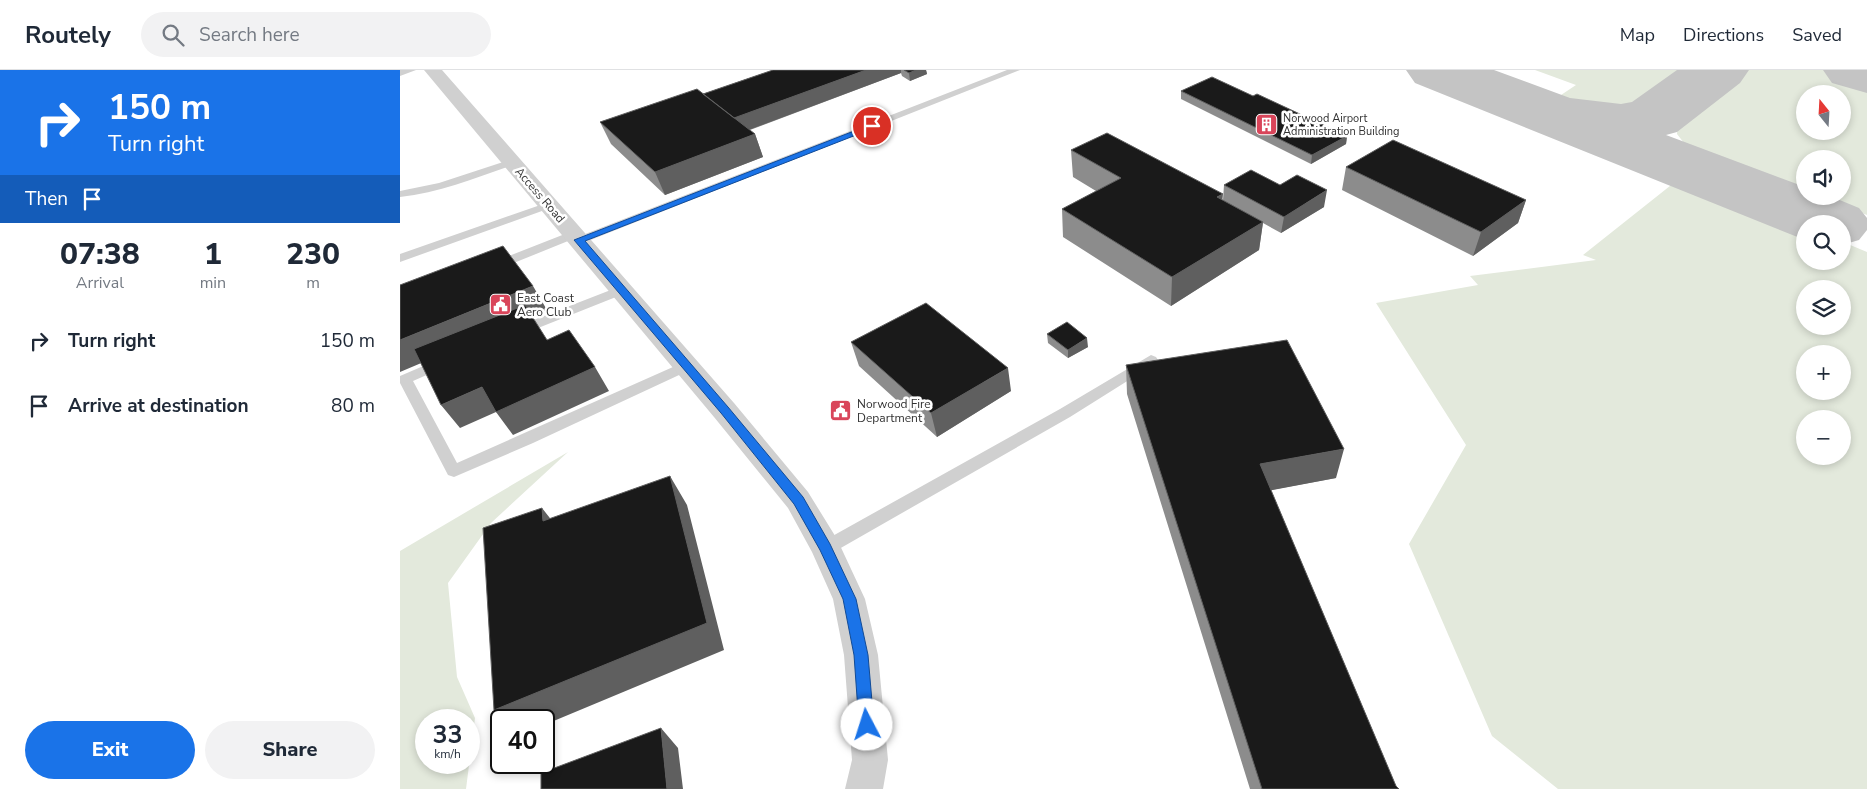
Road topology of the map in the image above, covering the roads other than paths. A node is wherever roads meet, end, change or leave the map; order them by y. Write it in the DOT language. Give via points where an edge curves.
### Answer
graph roads {
  1 [pos="411,70"];
  2 [pos="433,70"];
  3 [pos="1015,70"];
  4 [pos="400,73"];
  5 [pos="512,162"];
  6 [pos="400,194"];
  7 [pos="548,205"];
  8 [pos="577,238"];
  9 [pos="400,258"];
  10 [pos="483,270"];
  11 [pos="621,290"];
  12 [pos="506,336"];
  13 [pos="451,360"];
  14 [pos="1151,360"];
  15 [pos="687,366"];
  16 [pos="826,548"];
  17 [pos="864,789"];
  1 -- 4 [label="lane"];
  2 -- 5 [label="street, Access Road"];
  3 -- 8 [label="lane"];
  5 -- 6 [label="lane" via="445,185"];
  5 -- 7 [label="street, Access Road"];
  7 -- 8 [label="street, Access Road"];
  7 -- 9 [label="lane"];
  8 -- 10 [label="lane"];
  8 -- 11 [label="street, Access Road"];
  11 -- 12 [label="lane"];
  11 -- 15 [label="street, Access Road"];
  13 -- 15 [label="lane" via="405,379 454,471"];
  14 -- 16 [label="lane" via="1056,418"];
  15 -- 16 [label="street, Access Road" via="798,500"];
  16 -- 17 [label="street, Access Road" via="849,599 861,655 870,760"];
}
